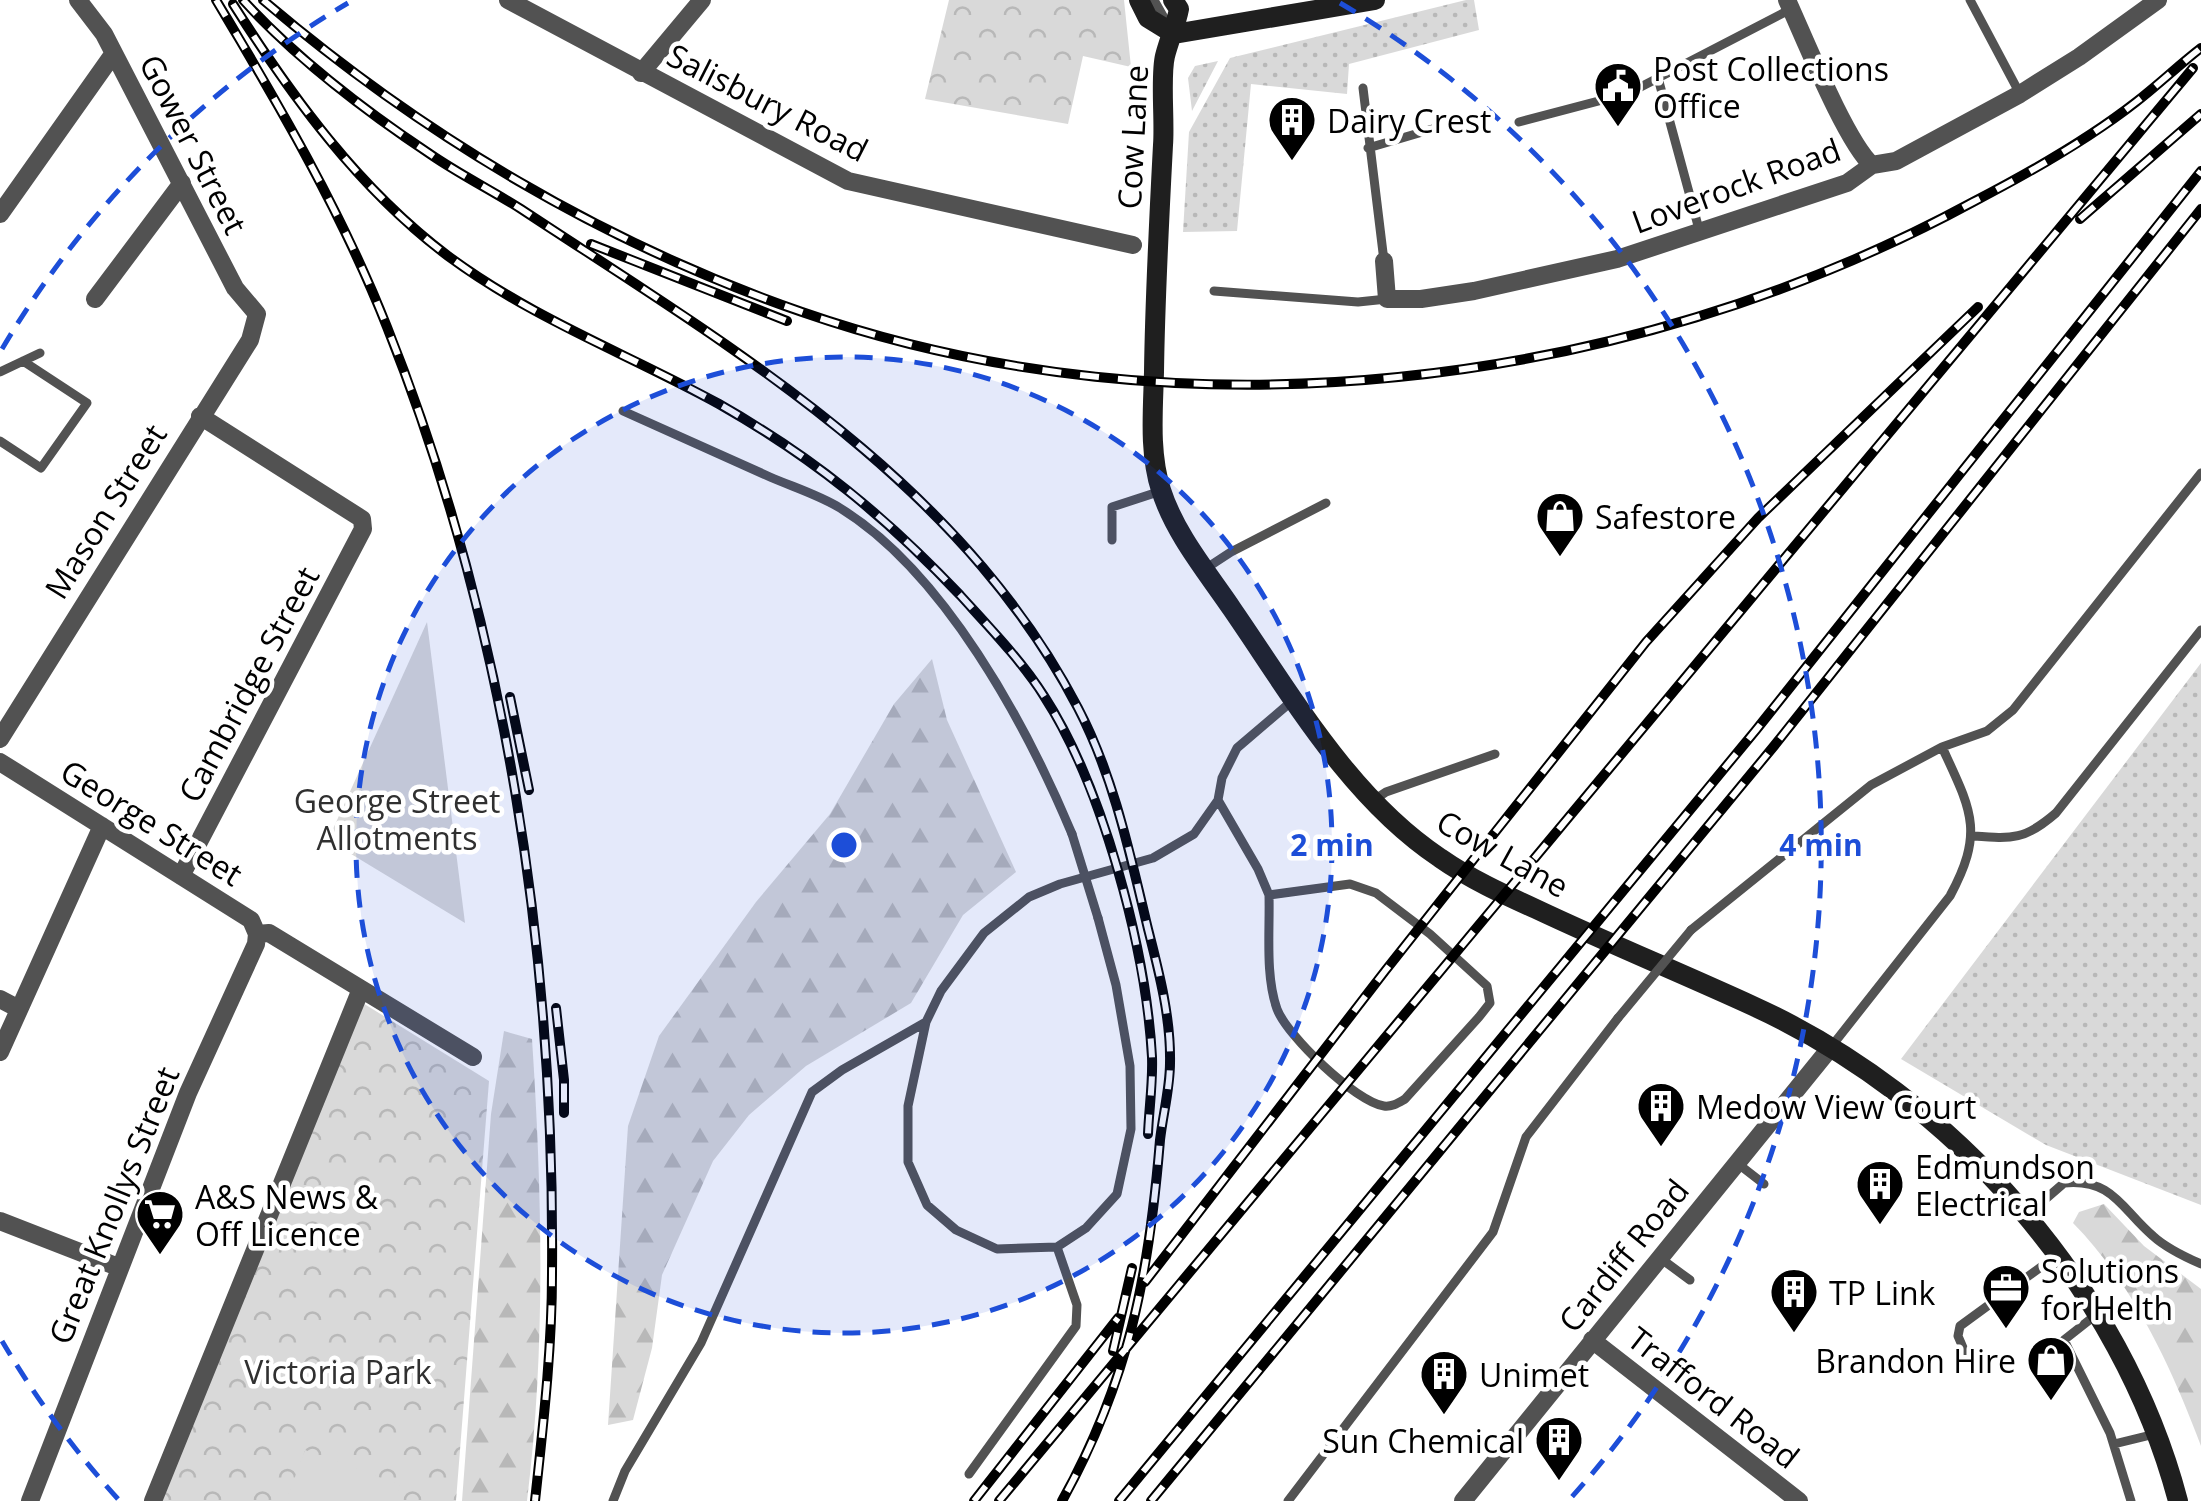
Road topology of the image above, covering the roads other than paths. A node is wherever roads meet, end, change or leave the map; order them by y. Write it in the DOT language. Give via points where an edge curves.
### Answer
graph roads {
  1 [pos="78,0"];
  2 [pos="508,0"];
  3 [pos="702,0"];
  4 [pos="1140,0"];
  5 [pos="1154,0"];
  6 [pos="1174,0"];
  7 [pos="1375,0"];
  8 [pos="1970,0"];
  9 [pos="2158,0"];
  10 [pos="1789,5"];
  11 [pos="1174,34"];
  12 [pos="114,53"];
  13 [pos="641,72"];
  14 [pos="1658,78"];
  15 [pos="1363,88"];
  16 [pos="2020,94"];
  17 [pos="1519,122"];
  18 [pos="1436,128"];
  19 [pos="1368,148"];
  20 [pos="1872,165"];
  21 [pos="182,183"];
  22 [pos="0,214"];
  23 [pos="1700,234"];
  24 [pos="1134,245"];
  25 [pos="1384,261"];
  26 [pos="1214,292"];
  27 [pos="1387,299"];
  28 [pos="95,300"];
  29 [pos="257,314"];
  30 [pos="40,353"];
  31 [pos="23,361"];
  32 [pos="0,372"];
  33 [pos="623,411"];
  34 [pos="200,416"];
  35 [pos="0,441"];
  36 [pos="2201,473"];
  37 [pos="1161,490"];
  38 [pos="1326,503"];
  39 [pos="1112,540"];
  40 [pos="1205,569"];
  41 [pos="2201,630"];
  42 [pos="1294,699"];
  43 [pos="0,739"];
  44 [pos="1942,747"];
  45 [pos="1495,754"];
  46 [pos="0,762"];
  47 [pos="1218,800"];
  48 [pos="1374,800"];
  49 [pos="102,826"];
  50 [pos="1973,836"];
  51 [pos="181,876"];
  52 [pos="1269,894"];
  53 [pos="257,934"];
  54 [pos="361,989"];
  55 [pos="0,1000"];
  56 [pos="19,1009"];
  57 [pos="926,1022"];
  58 [pos="1830,1047"];
  59 [pos="0,1052"];
  60 [pos="473,1057"];
  61 [pos="1737,1163"];
  62 [pos="1764,1184"];
  63 [pos="2026,1216"];
  64 [pos="0,1222"];
  65 [pos="1057,1247"];
  66 [pos="2058,1254"];
  67 [pos="1659,1257"];
  68 [pos="2201,1264"];
  69 [pos="118,1267"];
  70 [pos="1690,1280"];
  71 [pos="2099,1312"];
  72 [pos="1592,1340"];
  73 [pos="1967,1357"];
  74 [pos="2158,1433"];
  75 [pos="2114,1444"];
  76 [pos="969,1474"];
  77 [pos="30,1501"];
  78 [pos="154,1501"];
  79 [pos="613,1501"];
  80 [pos="1288,1501"];
  81 [pos="1463,1501"];
  82 [pos="1799,1501"];
  83 [pos="2132,1501"];
  84 [pos="2178,1501"];
  1 -- 12 [label="street, Gower Street"];
  2 -- 13 [label="street, Salisbury Road"];
  3 -- 13 [label="street"];
  4 -- 11 [label="street" via="1148,18"];
  5 -- 11 [label="lane"];
  6 -- 11 [label="street, Cow Lane" via="1180,9"];
  7 -- 11 [label="street"];
  8 -- 16 [label="lane"];
  9 -- 16 [label="street, Loverock Road"];
  10 -- 14 [label="lane"];
  10 -- 20 [label="street"];
  11 -- 37 [label="street, Cow Lane" via="1164,59 1156,246 1153,413"];
  12 -- 21 [label="street, Gower Street"];
  12 -- 22 [label="street"];
  13 -- 24 [label="street, Salisbury Road" via="848,181"];
  14 -- 17 [label="lane" via="1629,93"];
  14 -- 23 [label="lane"];
  15 -- 19 [label="lane"];
  16 -- 20 [label="street, Loverock Road" via="1896,161"];
  18 -- 19 [label="lane"];
  19 -- 25 [label="lane"];
  20 -- 23 [label="street, Loverock Road" via="1846,182"];
  21 -- 28 [label="street"];
  21 -- 29 [label="street, Gower Street" via="235,288"];
  23 -- 27 [label="street, Loverock Road" via="1515,283"];
  25 -- 27 [label="street"];
  26 -- 27 [label="lane"];
  29 -- 34 [label="street, Mason Street" via="250,340"];
  30 -- 31 [label="lane"];
  31 -- 32 [label="lane"];
  31 -- 35 [label="lane" via="87,403 41,468"];
  33 -- 65 [label="lane, bridge" via="838,508 888,544 934,595 1009,704 1044,769 1098,918 1130,1066 1131,1130 1116,1194 1086,1228"];
  34 -- 43 [label="street, Mason Street"];
  34 -- 51 [label="street, Cambridge Street" via="362,519 364,529"];
  36 -- 44 [label="lane" via="2013,710 1987,731"];
  37 -- 39 [label="lane" via="1112,507"];
  37 -- 40 [label="street, Cow Lane"];
  38 -- 40 [label="lane"];
  40 -- 42 [label="street, Cow Lane"];
  41 -- 50 [label="lane" via="2056,813 2014,839"];
  42 -- 47 [label="lane" via="1237,748"];
  42 -- 48 [label="street, Cow Lane"];
  44 -- 50 [label="lane" via="1967,802"];
  44 -- 80 [label="lane, bridge" via="1871,785 1692,930 1526,1137 1494,1232"];
  45 -- 48 [label="lane"];
  46 -- 49 [label="street, George Street"];
  47 -- 52 [label="lane"];
  47 -- 57 [label="lane" via="1179,844 1060,884 1006,914 961,961"];
  48 -- 58 [label="street, Cow Lane" via="1416,841 1480,883 1755,1006"];
  49 -- 51 [label="street, George Street"];
  49 -- 56 [label="street"];
  50 -- 58 [label="lane" via="1950,896"];
  51 -- 53 [label="street, George Street" via="251,920"];
  52 -- 52 [label="lane" via="1350,884 1376,893 1472,970 1487,986 1490,1003 1405,1099 1380,1106 1328,1070 1277,1009"];
  53 -- 54 [label="street, George Street" via="269,933"];
  53 -- 69 [label="street, Great Knollys Street"];
  54 -- 60 [label="street, George Street"];
  54 -- 78 [label="street"];
  55 -- 56 [label="street"];
  56 -- 59 [label="street"];
  57 -- 65 [label="lane" via="908,1106 908,1162 927,1205 956,1230 997,1249"];
  57 -- 79 [label="lane" via="812,1092 701,1343"];
  58 -- 61 [label="street, Cardiff Road"];
  58 -- 63 [label="street, Cow Lane" via="1916,1108"];
  61 -- 62 [label="lane"];
  61 -- 67 [label="street, Cardiff Road"];
  63 -- 66 [label="street, Cow Lane"];
  63 -- 68 [label="lane" via="2064,1183 2093,1185 2114,1193 2157,1240"];
  64 -- 69 [label="street"];
  65 -- 76 [label="lane" via="1077,1306 1076,1326"];
  66 -- 71 [label="street, Cow Lane"];
  66 -- 73 [label="lane" via="1960,1326"];
  67 -- 70 [label="lane"];
  67 -- 72 [label="street, Cardiff Road"];
  69 -- 77 [label="street, Great Knollys Street"];
  71 -- 74 [label="street, Cow Lane"];
  71 -- 75 [label="lane" via="2064,1340"];
  72 -- 81 [label="street, Cardiff Road"];
  72 -- 82 [label="street, Trafford Road"];
  74 -- 75 [label="lane"];
  74 -- 84 [label="street, Cow Lane"];
  75 -- 83 [label="lane"];
}
